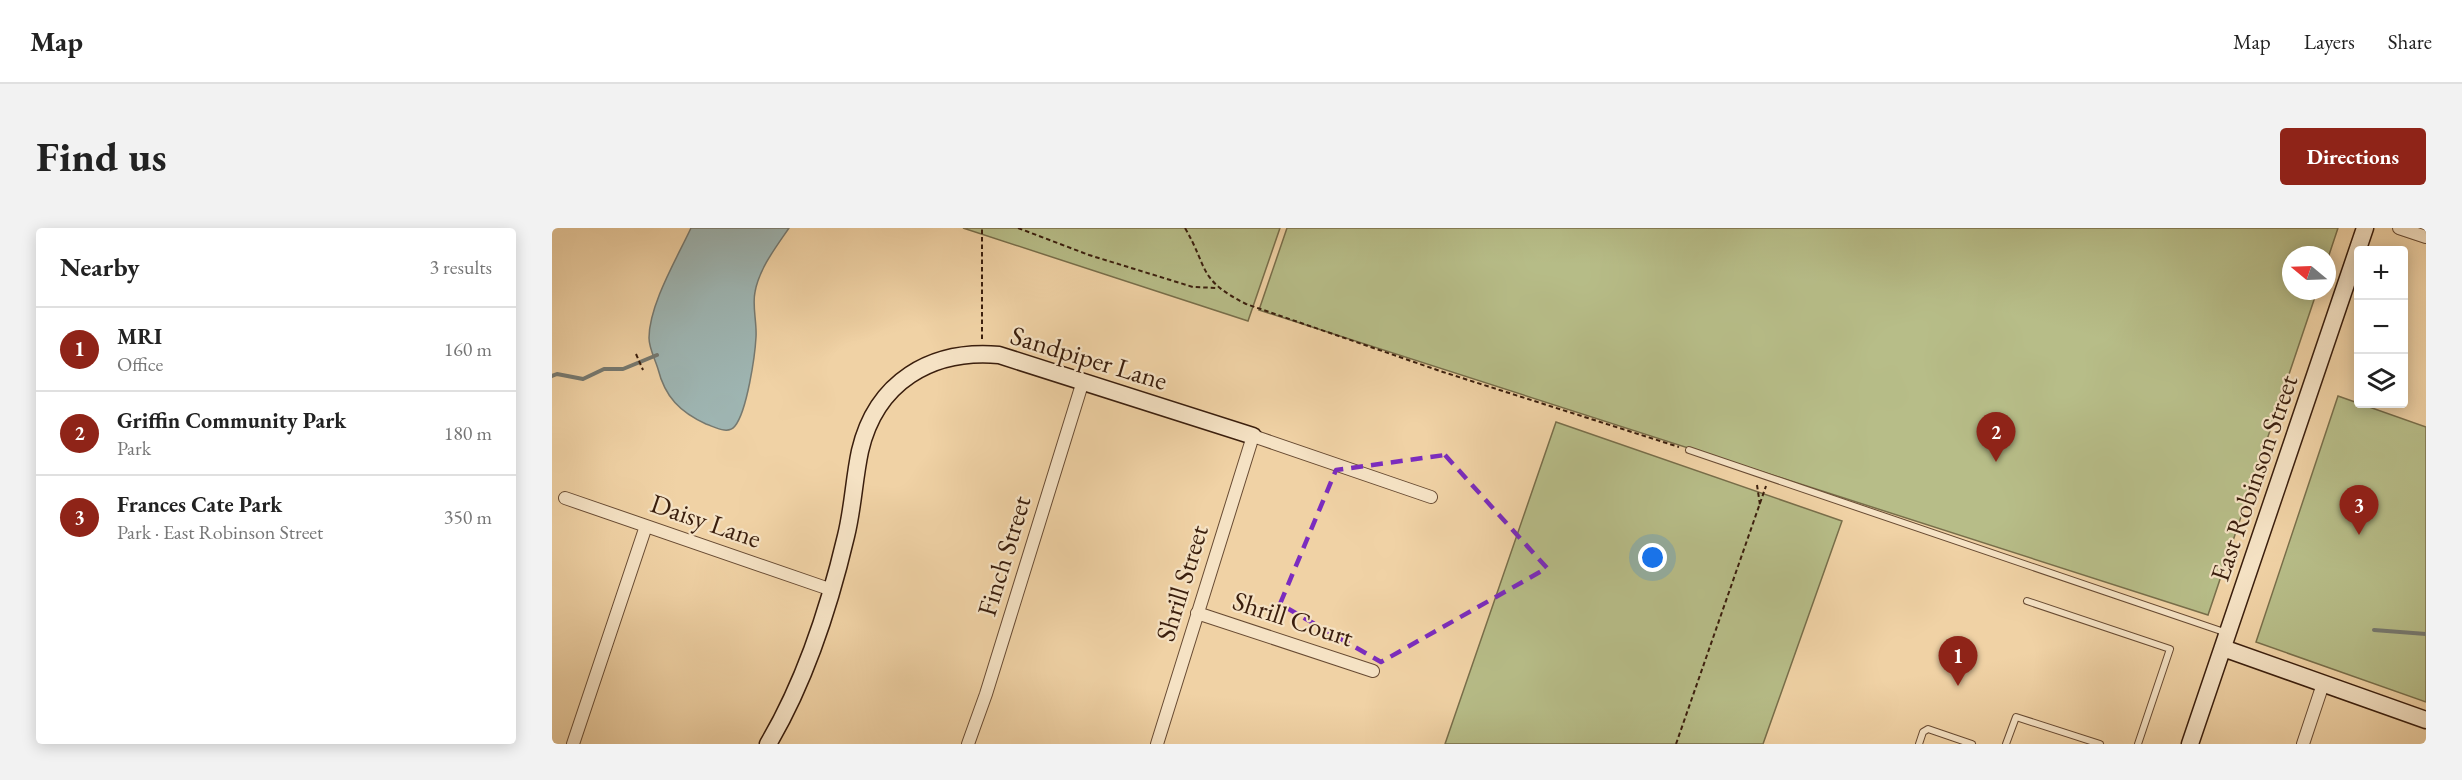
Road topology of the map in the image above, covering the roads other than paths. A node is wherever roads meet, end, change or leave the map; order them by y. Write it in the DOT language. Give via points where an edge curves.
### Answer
graph roads {
  1 [pos="2399,228"];
  2 [pos="2361,229"];
  3 [pos="2426,237"];
  4 [pos="1083,381"];
  5 [pos="1252,436"];
  6 [pos="1689,450"];
  7 [pos="1431,497"];
  8 [pos="565,498"];
  9 [pos="646,526"];
  10 [pos="832,590"];
  11 [pos="2027,601"];
  12 [pos="1197,613"];
  13 [pos="2226,641"];
  14 [pos="1373,671"];
  15 [pos="2323,684"];
  16 [pos="2426,720"];
  17 [pos="573,744"];
  18 [pos="768,744"];
  19 [pos="968,744"];
  20 [pos="1157,744"];
  21 [pos="1919,744"];
  22 [pos="1972,744"];
  23 [pos="2006,744"];
  24 [pos="2100,744"];
  25 [pos="2138,744"];
  26 [pos="2190,744"];
  27 [pos="2303,744"];
  1 -- 3 [label="street"];
  2 -- 13 [label="street, East Robinson Street"];
  4 -- 5 [label="street, Sandpiper Lane"];
  4 -- 10 [label="street, Sandpiper Lane" via="1016,359 982,354 944,358 896,386 873,416 860,450"];
  4 -- 19 [label="street, Finch Street"];
  5 -- 7 [label="street, Sandpiper Lane"];
  5 -- 12 [label="street, Shrill Street"];
  6 -- 13 [label="lane"];
  8 -- 9 [label="street, Daisy Lane"];
  9 -- 10 [label="street, Daisy Lane"];
  9 -- 17 [label="street"];
  10 -- 18 [label="street, Sandpiper Lane" via="806,668"];
  11 -- 25 [label="lane" via="2170,649"];
  12 -- 14 [label="street, Shrill Court"];
  12 -- 20 [label="street, Shrill Street"];
  13 -- 15 [label="street"];
  13 -- 26 [label="street, East Robinson Street"];
  15 -- 16 [label="street"];
  15 -- 27 [label="street"];
  21 -- 22 [label="lane" via="1928,729"];
  23 -- 24 [label="lane" via="2016,717"];
}
